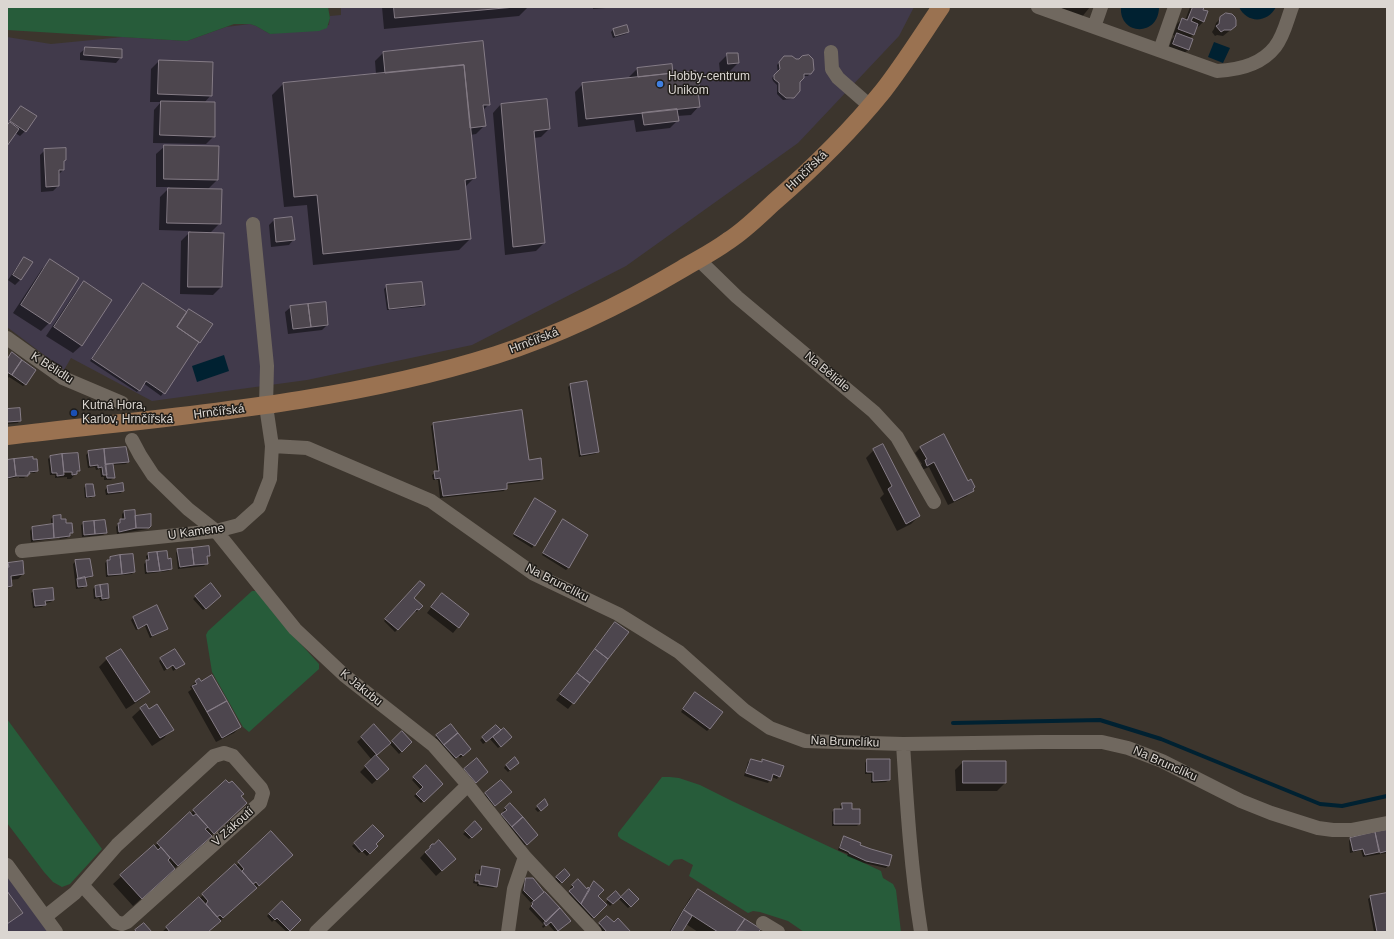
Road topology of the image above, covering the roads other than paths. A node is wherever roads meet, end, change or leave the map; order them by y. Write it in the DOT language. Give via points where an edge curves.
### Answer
graph roads {
  1 [pos="942,7"];
  2 [pos="1038,7"];
  3 [pos="1101,7"];
  4 [pos="1175,7"];
  5 [pos="1292,7"];
  6 [pos="1094,27"];
  7 [pos="1160,50"];
  8 [pos="831,52"];
  9 [pos="870,106"];
  10 [pos="253,224"];
  11 [pos="698,259"];
  12 [pos="7,338"];
  13 [pos="122,403"];
  14 [pos="266,406"];
  15 [pos="7,436"];
  16 [pos="132,440"];
  17 [pos="272,446"];
  18 [pos="934,502"];
  19 [pos="216,531"];
  20 [pos="22,551"];
  21 [pos="903,744"];
  22 [pos="468,785"];
  23 [pos="1387,823"];
  24 [pos="525,857"];
  25 [pos="7,865"];
  26 [pos="82,885"];
  27 [pos="45,917"];
  28 [pos="763,923"];
  29 [pos="55,932"];
  30 [pos="316,932"];
  31 [pos="508,932"];
  32 [pos="595,932"];
  33 [pos="778,932"];
  34 [pos="921,932"];
  1 -- 9 [label="main road, Hrnčířská" via="898,71"];
  2 -- 6 [label="street"];
  3 -- 6 [label="street"];
  4 -- 7 [label="street"];
  5 -- 7 [label="street" via="1275,47 1263,59 1250,65 1234,70 1217,71"];
  6 -- 7 [label="street"];
  8 -- 9 [label="street" via="832,69 838,78"];
  9 -- 11 [label="main road, Hrnčířská" via="794,184 730,241"];
  10 -- 14 [label="street, U Kamene" via="266,366"];
  11 -- 14 [label="main road, Hrnčířská" via="645,291 578,324 516,348 380,385"];
  11 -- 18 [label="street, Na Bělidle" via="736,297 874,412 897,437"];
  12 -- 13 [label="street, K Bělidlu" via="63,378"];
  14 -- 15 [label="main road, Hrnčířská"];
  14 -- 17 [label="street, U Kamene"];
  16 -- 19 [label="street, K Jakubu" via="153,475 188,509"];
  17 -- 19 [label="street, U Kamene" via="270,479 259,507 239,526"];
  17 -- 21 [label="street, Na Brunclíku" via="307,448 432,501 534,574 618,614 679,652 744,710 770,728 805,741"];
  19 -- 20 [label="street, U Kamene"];
  19 -- 22 [label="street, K Jakubu" via="294,629 344,675 433,744"];
  21 -- 23 [label="street, Na Brunclíku" via="1102,742 1162,760 1241,801 1318,828 1351,830"];
  21 -- 34 [label="street" via="914,893"];
  22 -- 24 [label="street, K Jakubu"];
  22 -- 30 [label="street"];
  24 -- 31 [label="street" via="514,889"];
  24 -- 32 [label="street, K Jakubu"];
  25 -- 27 [label="street"];
  26 -- 26 [label="street, V Zákoutí" via="116,922 127,922 260,803 263,793 261,788 233,756 224,753 214,756 117,845"];
  26 -- 27 [label="street, V Zákoutí"];
  27 -- 29 [label="street"];
  28 -- 33 [label="street"];
}
